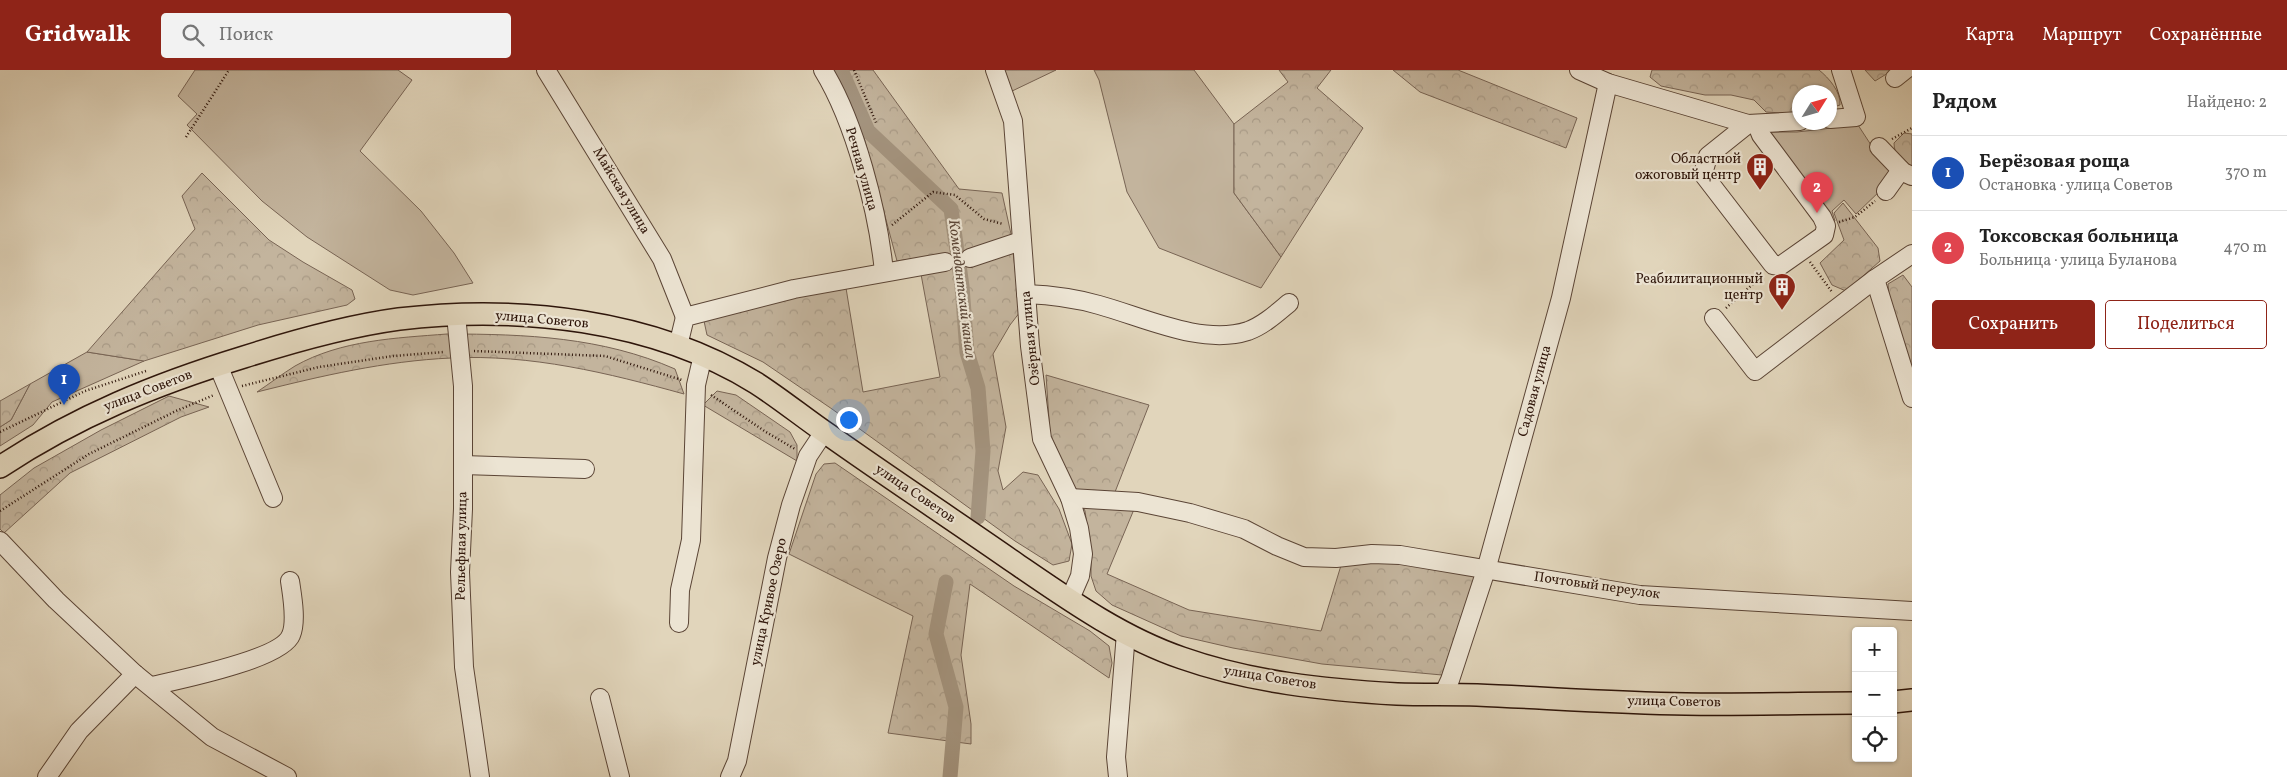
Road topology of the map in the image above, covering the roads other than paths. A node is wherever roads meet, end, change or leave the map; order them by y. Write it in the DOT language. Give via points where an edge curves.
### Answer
graph roads {
  1 [pos="546,70"];
  2 [pos="823,70"];
  3 [pos="995,70"];
  4 [pos="1579,70"];
  5 [pos="1841,70"];
  6 [pos="1608,83"];
  7 [pos="1837,118"];
  8 [pos="1792,122"];
  9 [pos="1753,124"];
  10 [pos="1879,147"];
  11 [pos="1906,173"];
  12 [pos="1886,191"];
  13 [pos="1021,241"];
  14 [pos="1912,254"];
  15 [pos="970,258"];
  16 [pos="946,262"];
  17 [pos="884,272"];
  18 [pos="1875,279"];
  19 [pos="1026,294"];
  20 [pos="1289,303"];
  21 [pos="456,315"];
  22 [pos="685,317"];
  23 [pos="1714,318"];
  24 [pos="678,346"];
  25 [pos="703,355"];
  26 [pos="218,365"];
  27 [pos="1912,398"];
  28 [pos="824,432"];
  29 [pos="463,465"];
  30 [pos="0,467"];
  31 [pos="585,469"];
  32 [pos="273,498"];
  33 [pos="1070,498"];
  34 [pos="0,541"];
  35 [pos="1486,570"];
  36 [pos="290,581"];
  37 [pos="1070,599"];
  38 [pos="1912,610"];
  39 [pos="679,623"];
  40 [pos="1126,633"];
  41 [pos="134,674"];
  42 [pos="152,686"];
  43 [pos="1444,693"];
  44 [pos="600,698"];
  45 [pos="1912,700"];
  46 [pos="1897,702"];
  47 [pos="1852,703"];
  48 [pos="47,777"];
  49 [pos="287,777"];
  50 [pos="480,777"];
  51 [pos="620,777"];
  52 [pos="730,777"];
  53 [pos="1118,777"];
  1 -- 22 [label="street, Майская улица" via="662,259"];
  2 -- 17 [label="street, Речная улица" via="837,92 856,148 881,240"];
  3 -- 13 [label="street, Озёрная улица" via="1013,121"];
  4 -- 6 [label="street"];
  5 -- 7 [label="street" via="1856,117"];
  6 -- 9 [label="street"];
  6 -- 35 [label="street, Садовая улица" via="1561,298"];
  8 -- 9 [label="street"];
  9 -- 9 [label="street" via="1826,226 1824,235 1780,266 1773,265 1703,174 1708,156"];
  10 -- 11 [label="street"];
  11 -- 12 [label="street"];
  13 -- 15 [label="street"];
  13 -- 19 [label="street, Озёрная улица"];
  14 -- 18 [label="street"];
  16 -- 17 [label="street"];
  17 -- 22 [label="street" via="794,289"];
  18 -- 23 [label="street" via="1755,371"];
  18 -- 27 [label="street"];
  19 -- 20 [label="street" via="1097,304 1184,331 1223,335 1248,331"];
  19 -- 33 [label="street, Озёрная улица" via="1042,439"];
  21 -- 24 [label="main road, улица Советов" via="500,315 596,324"];
  21 -- 26 [label="main road, улица Советов" via="396,319 332,332"];
  21 -- 29 [label="street, Рельефная улица" via="461,351"];
  22 -- 24 [label="street"];
  24 -- 25 [label="main road, улица Советов"];
  25 -- 28 [label="main road, улица Советов" via="754,381"];
  25 -- 39 [label="street" via="696,385 690,540 680,590"];
  26 -- 30 [label="main road, улица Советов" via="98,410 36,443"];
  26 -- 32 [label="street"];
  28 -- 37 [label="main road, улица Советов"];
  28 -- 52 [label="street, улица Кривое Озеро" via="808,456 791,505 777,558 737,761"];
  29 -- 31 [label="street"];
  29 -- 50 [label="street, Рельефная улица" via="460,572 464,667"];
  33 -- 35 [label="street, Почтовый переулок" via="1147,504 1190,513 1244,529 1304,557 1400,555"];
  33 -- 37 [label="street, Озёрная улица" via="1083,554 1080,576"];
  34 -- 41 [label="street"];
  35 -- 38 [label="street, Почтовый переулок" via="1640,595"];
  35 -- 43 [label="street, Садовая улица"];
  36 -- 42 [label="street" via="291,636 281,647 230,667"];
  37 -- 40 [label="main road, улица Советов"];
  40 -- 43 [label="main road, улица Советов" via="1174,656 1225,672 1340,689 1400,694"];
  40 -- 53 [label="street" via="1116,757"];
  41 -- 42 [label="street"];
  41 -- 48 [label="street" via="79,731"];
  42 -- 49 [label="street" via="212,736"];
  43 -- 47 [label="main road, улица Советов" via="1688,704"];
  44 -- 51 [label="street"];
  45 -- 46 [label="main road"];
}
